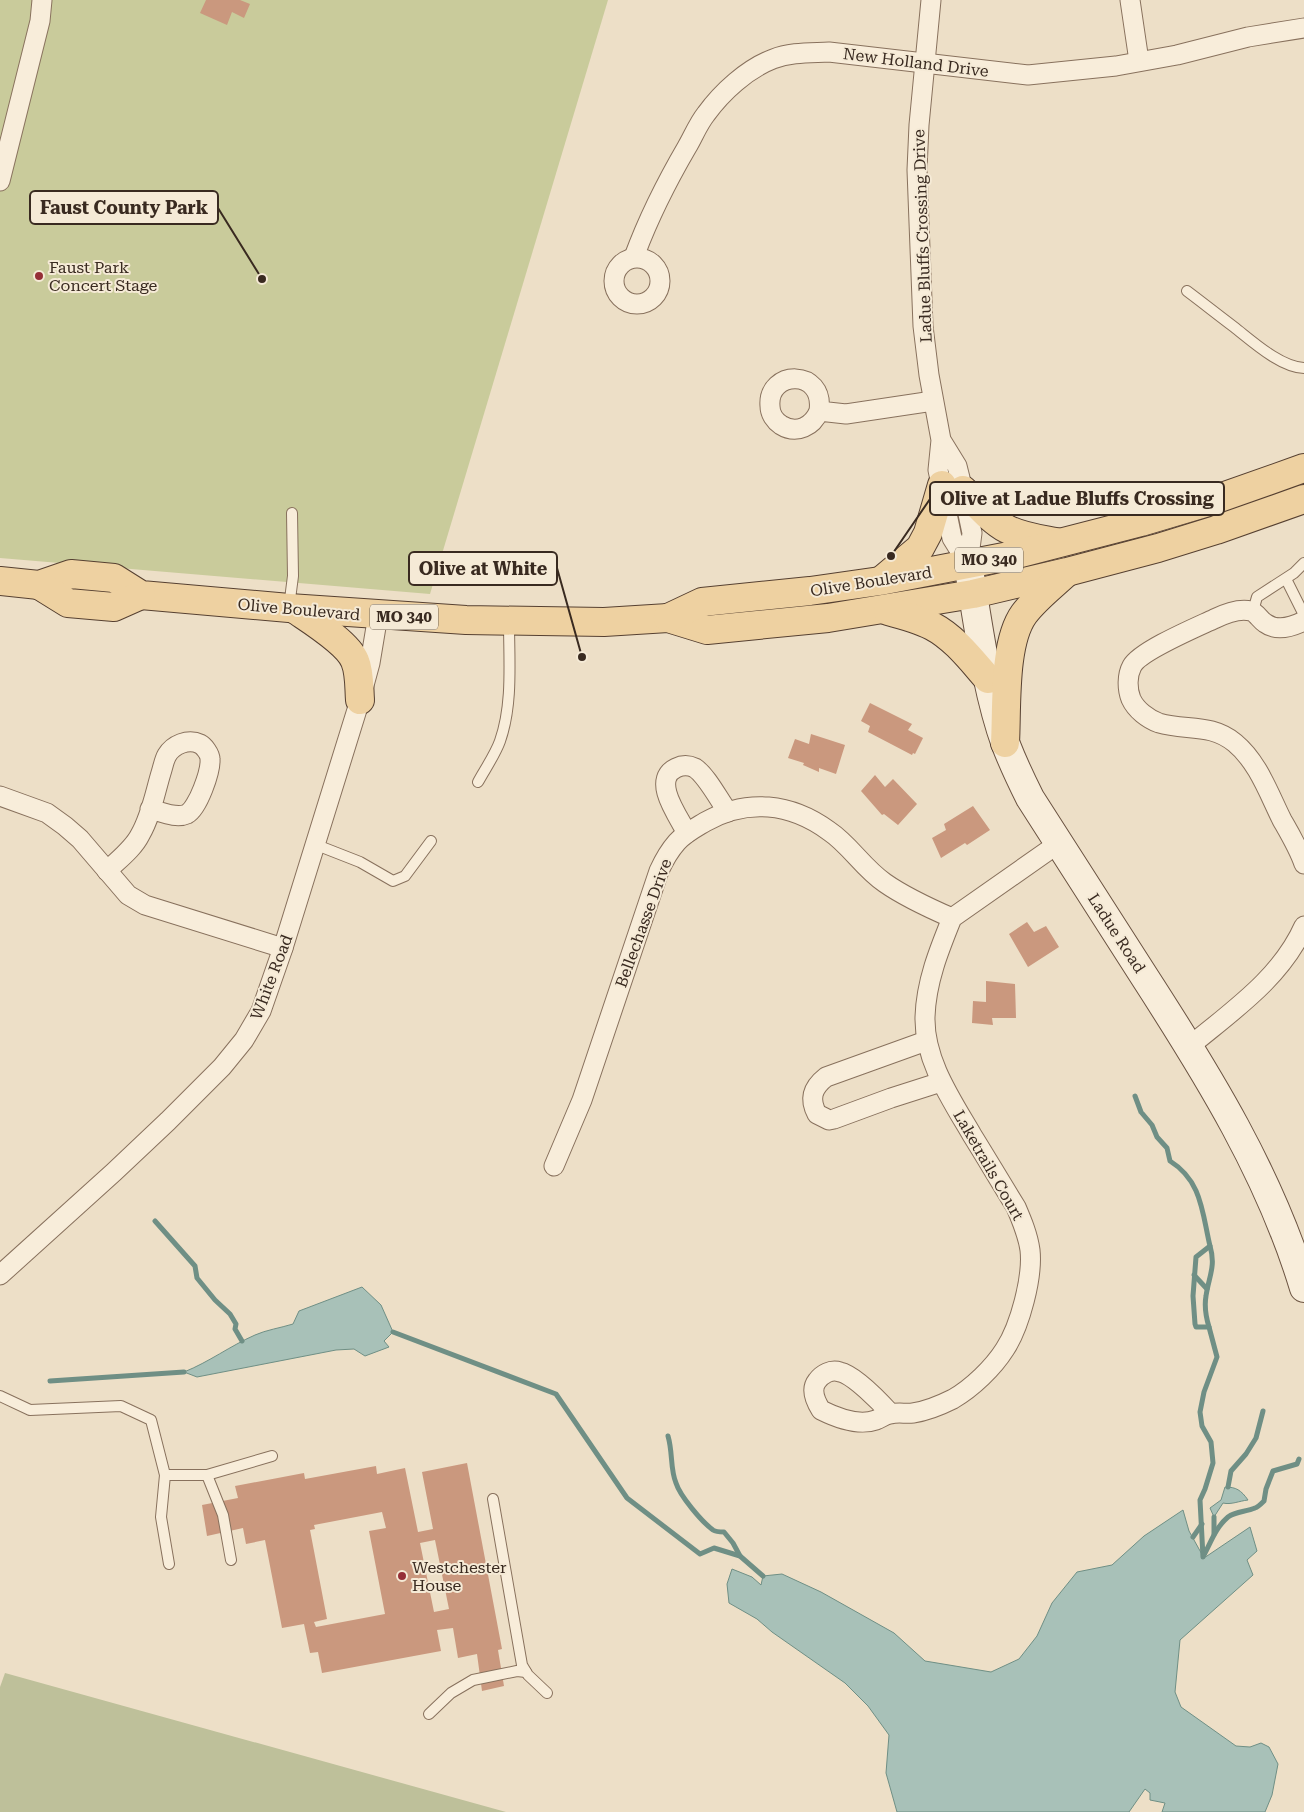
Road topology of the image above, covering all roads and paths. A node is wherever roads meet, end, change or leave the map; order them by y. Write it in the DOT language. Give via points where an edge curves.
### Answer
graph roads {
  1 [pos="42,0"];
  2 [pos="931,0"];
  3 [pos="1130,0"];
  4 [pos="1304,28"];
  5 [pos="1139,61"];
  6 [pos="925,64"];
  7 [pos="0,181"];
  8 [pos="634,257"];
  9 [pos="1187,291"];
  10 [pos="1304,368"];
  11 [pos="933,400"];
  12 [pos="820,411"];
  13 [pos="1304,468"];
  14 [pos="952,488"];
  15 [pos="1304,499"];
  16 [pos="292,513"];
  17 [pos="1063,543"];
  18 [pos="1304,563"];
  19 [pos="968,564"];
  20 [pos="1067,572"];
  21 [pos="1286,578"];
  22 [pos="0,581"];
  23 [pos="880,581"];
  24 [pos="973,594"];
  25 [pos="292,608"];
  26 [pos="884,610"];
  27 [pos="1253,611"];
  28 [pos="378,615"];
  29 [pos="1304,615"];
  30 [pos="668,618"];
  31 [pos="1304,620"];
  32 [pos="509,621"];
  33 [pos="988,679"];
  34 [pos="360,700"];
  35 [pos="1005,743"];
  36 [pos="478,782"];
  37 [pos="0,796"];
  38 [pos="150,809"];
  39 [pos="728,812"];
  40 [pos="687,833"];
  41 [pos="431,841"];
  42 [pos="314,844"];
  43 [pos="1059,844"];
  44 [pos="1304,864"];
  45 [pos="107,871"];
  46 [pos="952,918"];
  47 [pos="1304,926"];
  48 [pos="283,948"];
  49 [pos="926,1041"];
  50 [pos="1190,1046"];
  51 [pos="941,1082"];
  52 [pos="554,1166"];
  53 [pos="0,1275"];
  54 [pos="1304,1288"];
  55 [pos="0,1396"];
  56 [pos="891,1414"];
  57 [pos="272,1456"];
  58 [pos="165,1475"];
  59 [pos="207,1475"];
  60 [pos="493,1499"];
  61 [pos="231,1560"];
  62 [pos="169,1564"];
  63 [pos="526,1672"];
  64 [pos="547,1693"];
  65 [pos="429,1714"];
  1 -- 7 [label="street" via="40,21"];
  2 -- 6 [label="street, Ladue Bluffs Crossing Drive"];
  3 -- 5 [label="street"];
  4 -- 5 [label="street, New Holland Drive"];
  5 -- 6 [label="street, New Holland Drive" via="1095,70 1028,75"];
  6 -- 8 [label="street, New Holland Drive" via="829,52 797,53 772,59 751,71 730,87 706,115 673,170"];
  6 -- 11 [label="street, Ladue Bluffs Crossing Drive" via="917,170 923,326"];
  9 -- 10 [label="lane" via="1258,348"];
  11 -- 12 [label="street" via="846,414"];
  11 -- 14 [label="street, Ladue Bluffs Crossing Drive" via="942,440 938,470"];
  13 -- 17 [label="main road, Olive Boulevard / MO 340" via="1208,502"];
  14 -- 17 [label="main road" via="1009,530"];
  14 -- 19 [label="street, Ladue Bluffs Crossing Drive" via="952,538"];
  14 -- 23 [label="main road" via="920,548"];
  15 -- 20 [label="main road, Olive Boulevard / MO 340" via="1158,548"];
  16 -- 25 [label="lane"];
  17 -- 19 [label="main road, Olive Boulevard / MO 340"];
  18 -- 21 [label="lane"];
  19 -- 23 [label="main road, Olive Boulevard / MO 340"];
  19 -- 24 [label="main road, Ladue Road"];
  20 -- 24 [label="main road, Olive Boulevard / MO 340"];
  20 -- 35 [label="main road" via="1024,614 1015,631 1009,654"];
  21 -- 27 [label="lane" via="1257,597"];
  21 -- 29 [label="lane"];
  22 -- 25 [label="main road, Olive Boulevard / MO 340" via="39,585 71,574 88,575 114,578 141,595"];
  23 -- 30 [label="main road, Olive Boulevard / MO 340" via="702,602"];
  24 -- 26 [label="main road, Olive Boulevard / MO 340"];
  24 -- 33 [label="main road, Ladue Road"];
  25 -- 28 [label="main road, Olive Boulevard / MO 340"];
  25 -- 34 [label="main road" via="336,638 353,657 359,678"];
  26 -- 30 [label="main road, Olive Boulevard / MO 340" via="707,630"];
  26 -- 33 [label="main road" via="934,627 955,643"];
  27 -- 31 [label="street" via="1266,624 1280,628"];
  27 -- 44 [label="street" via="1241,610 1216,618 1145,653 1132,665 1129,693 1134,705 1156,722 1204,728 1235,743 1258,771"];
  28 -- 32 [label="main road, Olive Boulevard / MO 340"];
  28 -- 34 [label="street, White Road"];
  30 -- 32 [label="main road, Olive Boulevard / MO 340" via="604,622"];
  32 -- 36 [label="lane" via="507,708 500,742"];
  33 -- 35 [label="main road, Ladue Road"];
  34 -- 42 [label="street, White Road"];
  35 -- 43 [label="main road, Ladue Road" via="1030,798"];
  37 -- 45 [label="street" via="47,813 80,839"];
  38 -- 45 [label="street" via="140,835"];
  39 -- 40 [label="street, Bellechasse Drive"];
  39 -- 40 [label="street" via="695,768 675,768 666,777 666,791"];
  39 -- 46 [label="street, Bellechasse Drive" via="764,806 790,810 812,820 831,832 885,883"];
  40 -- 52 [label="street, Bellechasse Drive" via="669,852 659,871 582,1100"];
  41 -- 42 [label="lane" via="405,876 394,881 360,862"];
  42 -- 48 [label="street, White Road"];
  43 -- 46 [label="street"];
  43 -- 50 [label="main road, Ladue Road"];
  45 -- 48 [label="street" via="128,895 145,905"];
  46 -- 49 [label="street, Laketrails Court" via="928,989"];
  47 -- 50 [label="street" via="1274,974"];
  48 -- 53 [label="street, White Road" via="261,1011 244,1040 222,1067 114,1172"];
  49 -- 51 [label="street, Laketrails Court"];
  49 -- 51 [label="street" via="826,1078 814,1090 814,1108 817,1114 834,1120"];
  50 -- 54 [label="main road, Ladue Road" via="1241,1135 1289,1240"];
  51 -- 56 [label="street, Laketrails Court" via="1016,1207 1030,1250 1030,1272 1017,1323 1005,1349 973,1385 934,1407 913,1413"];
  55 -- 58 [label="lane" via="30,1410 121,1406 152,1420"];
  57 -- 59 [label="lane"];
  58 -- 59 [label="lane"];
  58 -- 62 [label="lane" via="161,1517"];
  59 -- 61 [label="lane" via="224,1515"];
  60 -- 63 [label="lane" via="522,1665"];
  63 -- 64 [label="lane"];
  63 -- 65 [label="lane" via="473,1680 451,1693"];
}
